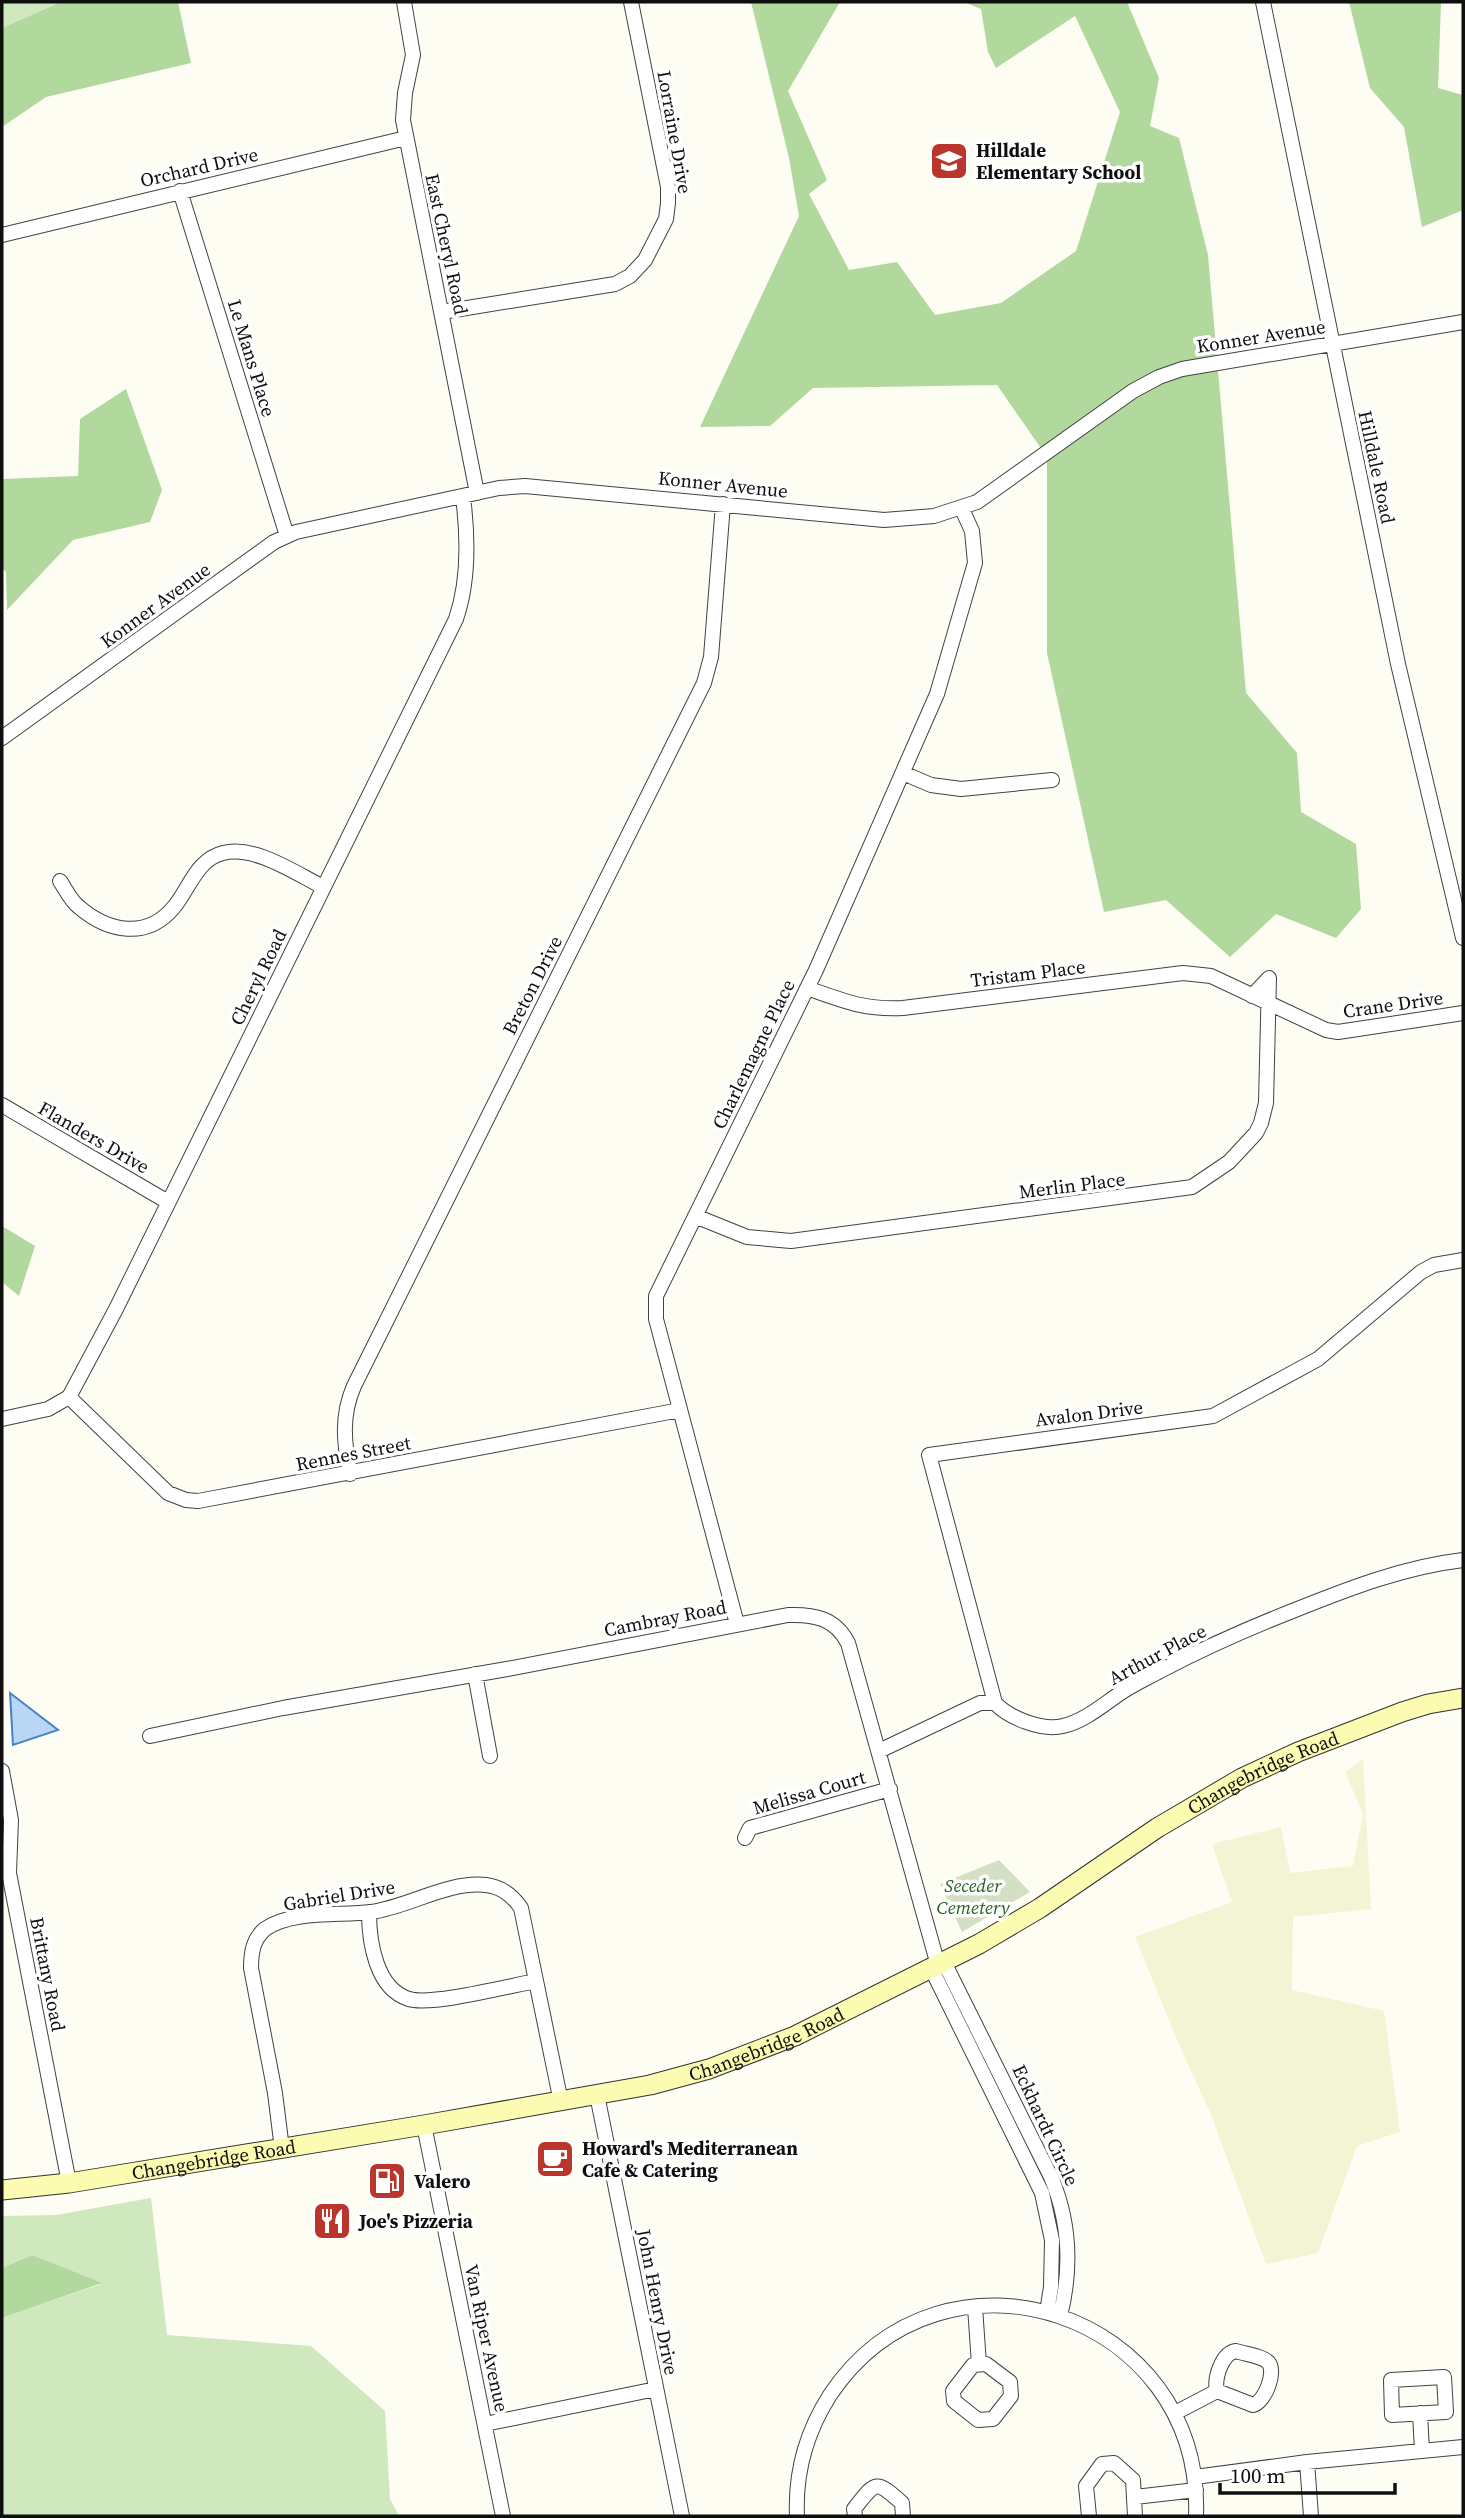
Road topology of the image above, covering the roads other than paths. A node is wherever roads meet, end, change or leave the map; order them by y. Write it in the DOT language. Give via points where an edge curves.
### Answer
graph roads {
  1 [pos="404,2"];
  2 [pos="631,2"];
  3 [pos="1263,2"];
  4 [pos="406,138"];
  5 [pos="180,191"];
  6 [pos="2,234"];
  7 [pos="442,312"];
  8 [pos="1463,321"];
  9 [pos="1332,344"];
  10 [pos="470,495"];
  11 [pos="723,503"];
  12 [pos="962,509"];
  13 [pos="287,536"];
  14 [pos="2,738"];
  15 [pos="903,773"];
  16 [pos="1052,780"];
  17 [pos="60,881"];
  18 [pos="323,887"];
  19 [pos="1463,938"];
  20 [pos="807,988"];
  21 [pos="1252,996"];
  22 [pos="1268,1003"];
  23 [pos="1463,1013"];
  24 [pos="2,1105"];
  25 [pos="168,1202"];
  26 [pos="695,1216"];
  27 [pos="1463,1260"];
  28 [pos="69,1397"];
  29 [pos="680,1410"];
  30 [pos="2,1419"];
  31 [pos="350,1474"];
  32 [pos="1463,1560"];
  33 [pos="737,1624"];
  34 [pos="475,1674"];
  35 [pos="1463,1698"];
  36 [pos="995,1703"];
  37 [pos="150,1736"];
  38 [pos="879,1751"];
  39 [pos="489,1756"];
  40 [pos="2,1771"];
  41 [pos="890,1789"];
  42 [pos="745,1838"];
  43 [pos="369,1912"];
  44 [pos="938,1965"];
  45 [pos="536,1981"];
  46 [pos="597,2095"];
  47 [pos="561,2102"];
  48 [pos="424,2126"];
  49 [pos="282,2148"];
  50 [pos="69,2183"];
  51 [pos="2,2190"];
  52 [pos="975,2307"];
  53 [pos="1053,2314"];
  54 [pos="979,2364"];
  55 [pos="656,2389"];
  56 [pos="1217,2391"];
  57 [pos="1175,2413"];
  58 [pos="1420,2413"];
  59 [pos="485,2424"];
  60 [pos="1463,2447"];
  61 [pos="1422,2451"];
  62 [pos="1307,2462"];
  63 [pos="1196,2484"];
  64 [pos="1135,2497"];
  65 [pos="503,2516"];
  66 [pos="682,2516"];
  67 [pos="797,2516"];
  68 [pos="855,2516"];
  69 [pos="903,2516"];
  70 [pos="1089,2516"];
  71 [pos="1135,2516"];
  72 [pos="1196,2516"];
  73 [pos="1311,2516"];
  1 -- 4 [label="street, East Cheryl Road" via="413,55 403,109"];
  2 -- 7 [label="street, Lorraine Drive" via="668,187 666,219 645,260 615,284"];
  3 -- 9 [label="street, Hilldale Road"];
  4 -- 5 [label="street, Orchard Drive"];
  4 -- 7 [label="street, East Cheryl Road"];
  5 -- 6 [label="street, Orchard Drive"];
  5 -- 13 [label="street, Le Mans Place"];
  7 -- 10 [label="street, East Cheryl Road"];
  8 -- 9 [label="street, Konner Avenue"];
  9 -- 12 [label="street, Konner Avenue" via="1205,364 1159,377"];
  9 -- 19 [label="street, Hilldale Road" via="1398,664"];
  10 -- 11 [label="street, Konner Avenue" via="525,486"];
  10 -- 13 [label="street, Konner Avenue"];
  10 -- 18 [label="street, Cheryl Road" via="456,619"];
  11 -- 12 [label="street, Konner Avenue" via="884,520"];
  11 -- 31 [label="street, Breton Drive" via="711,657 704,683 354,1386 344,1423"];
  12 -- 15 [label="street, Charlemagne Place" via="972,531 975,563 937,694"];
  13 -- 14 [label="street, Konner Avenue"];
  15 -- 16 [label="street" via="931,785 961,789"];
  15 -- 20 [label="street, Charlemagne Place"];
  17 -- 18 [label="street" via="77,906 123,930 141,929 162,919 203,864 226,852 255,854"];
  18 -- 25 [label="street, Cheryl Road"];
  20 -- 21 [label="street, Tristam Place" via="856,1006 904,1008 1197,973"];
  20 -- 26 [label="street, Charlemagne Place"];
  21 -- 22 [label="street, Crane Drive"];
  21 -- 22 [label="street, Merlin Place" via="1269,978"];
  22 -- 23 [label="street, Crane Drive" via="1338,1032"];
  22 -- 26 [label="street, Merlin Place" via="1266,1103 1261,1123 1230,1162 1192,1187 791,1241 747,1237"];
  24 -- 25 [label="street, Flanders Drive"];
  25 -- 28 [label="street, Cheryl Road"];
  26 -- 29 [label="street, Charlemagne Place" via="656,1296 656,1320"];
  27 -- 36 [label="street, Avalon Drive" via="1420,1272 1318,1359 1213,1416 929,1455"];
  28 -- 30 [label="street" via="48,1409"];
  28 -- 31 [label="street, Rennes Street" via="168,1493 186,1500 211,1500"];
  29 -- 31 [label="street, Rennes Street"];
  29 -- 33 [label="street, Charlemagne Place"];
  32 -- 36 [label="street, Arthur Place" via="1373,1580 1243,1631 1158,1672 1066,1726 1035,1725"];
  33 -- 34 [label="street, Cambray Road"];
  33 -- 38 [label="street, Cambray Road" via="804,1614 834,1624 848,1643"];
  34 -- 37 [label="street, Cambray Road"];
  34 -- 39 [label="street"];
  35 -- 44 [label="main road, Changebridge Road" via="1402,1712 1242,1778 1157,1828 1013,1925"];
  36 -- 38 [label="street" via="964,1709"];
  38 -- 41 [label="street, Cambray Road"];
  40 -- 50 [label="street, Brittany Road" via="11,1820 9,1872"];
  41 -- 42 [label="street, Melissa Court" via="750,1828"];
  41 -- 44 [label="street, Cambray Road"];
  43 -- 45 [label="street" via="379,1967 386,1982 403,1997 437,2000"];
  43 -- 45 [label="street, Gabriel Drive" via="466,1886 505,1891 521,1908"];
  43 -- 49 [label="street, Gabriel Drive" via="287,1921 263,1931 254,1944 251,1968"];
  44 -- 46 [label="main road, Changebridge Road" via="795,2036 709,2069"];
  44 -- 53 [label="street, Eckhardt Circle" via="1042,2193 1052,2240"];
  45 -- 47 [label="street, Gabriel Drive"];
  46 -- 47 [label="main road, Changebridge Road"];
  46 -- 55 [label="street, John Henry Drive"];
  47 -- 48 [label="main road, Changebridge Road"];
  48 -- 49 [label="main road, Changebridge Road"];
  48 -- 59 [label="street, Van Riper Avenue"];
  49 -- 50 [label="main road, Changebridge Road"];
  50 -- 51 [label="main road, Changebridge Road"];
  52 -- 53 [label="street" via="997,2305"];
  52 -- 54 [label="street"];
  52 -- 67 [label="street" via="934,2315 902,2330 840,2380 804,2451"];
  53 -- 57 [label="street" via="1089,2328 1121,2350 1146,2371"];
  55 -- 59 [label="street"];
  55 -- 66 [label="street, John Henry Drive"];
  56 -- 57 [label="street"];
  57 -- 63 [label="street" via="1191,2454"];
  58 -- 58 [label="street" via="1392,2414 1391,2380 1444,2377 1446,2412"];
  58 -- 61 [label="street"];
  59 -- 65 [label="street, Van Riper Avenue"];
  60 -- 61 [label="street"];
  61 -- 62 [label="street"];
  62 -- 63 [label="street"];
  62 -- 73 [label="street"];
  63 -- 64 [label="street"];
  63 -- 72 [label="street"];
  64 -- 70 [label="street" via="1133,2480 1114,2463 1102,2464 1086,2486"];
  64 -- 71 [label="street"];
  68 -- 69 [label="street" via="854,2509 871,2487 877,2486 902,2503"];
}
